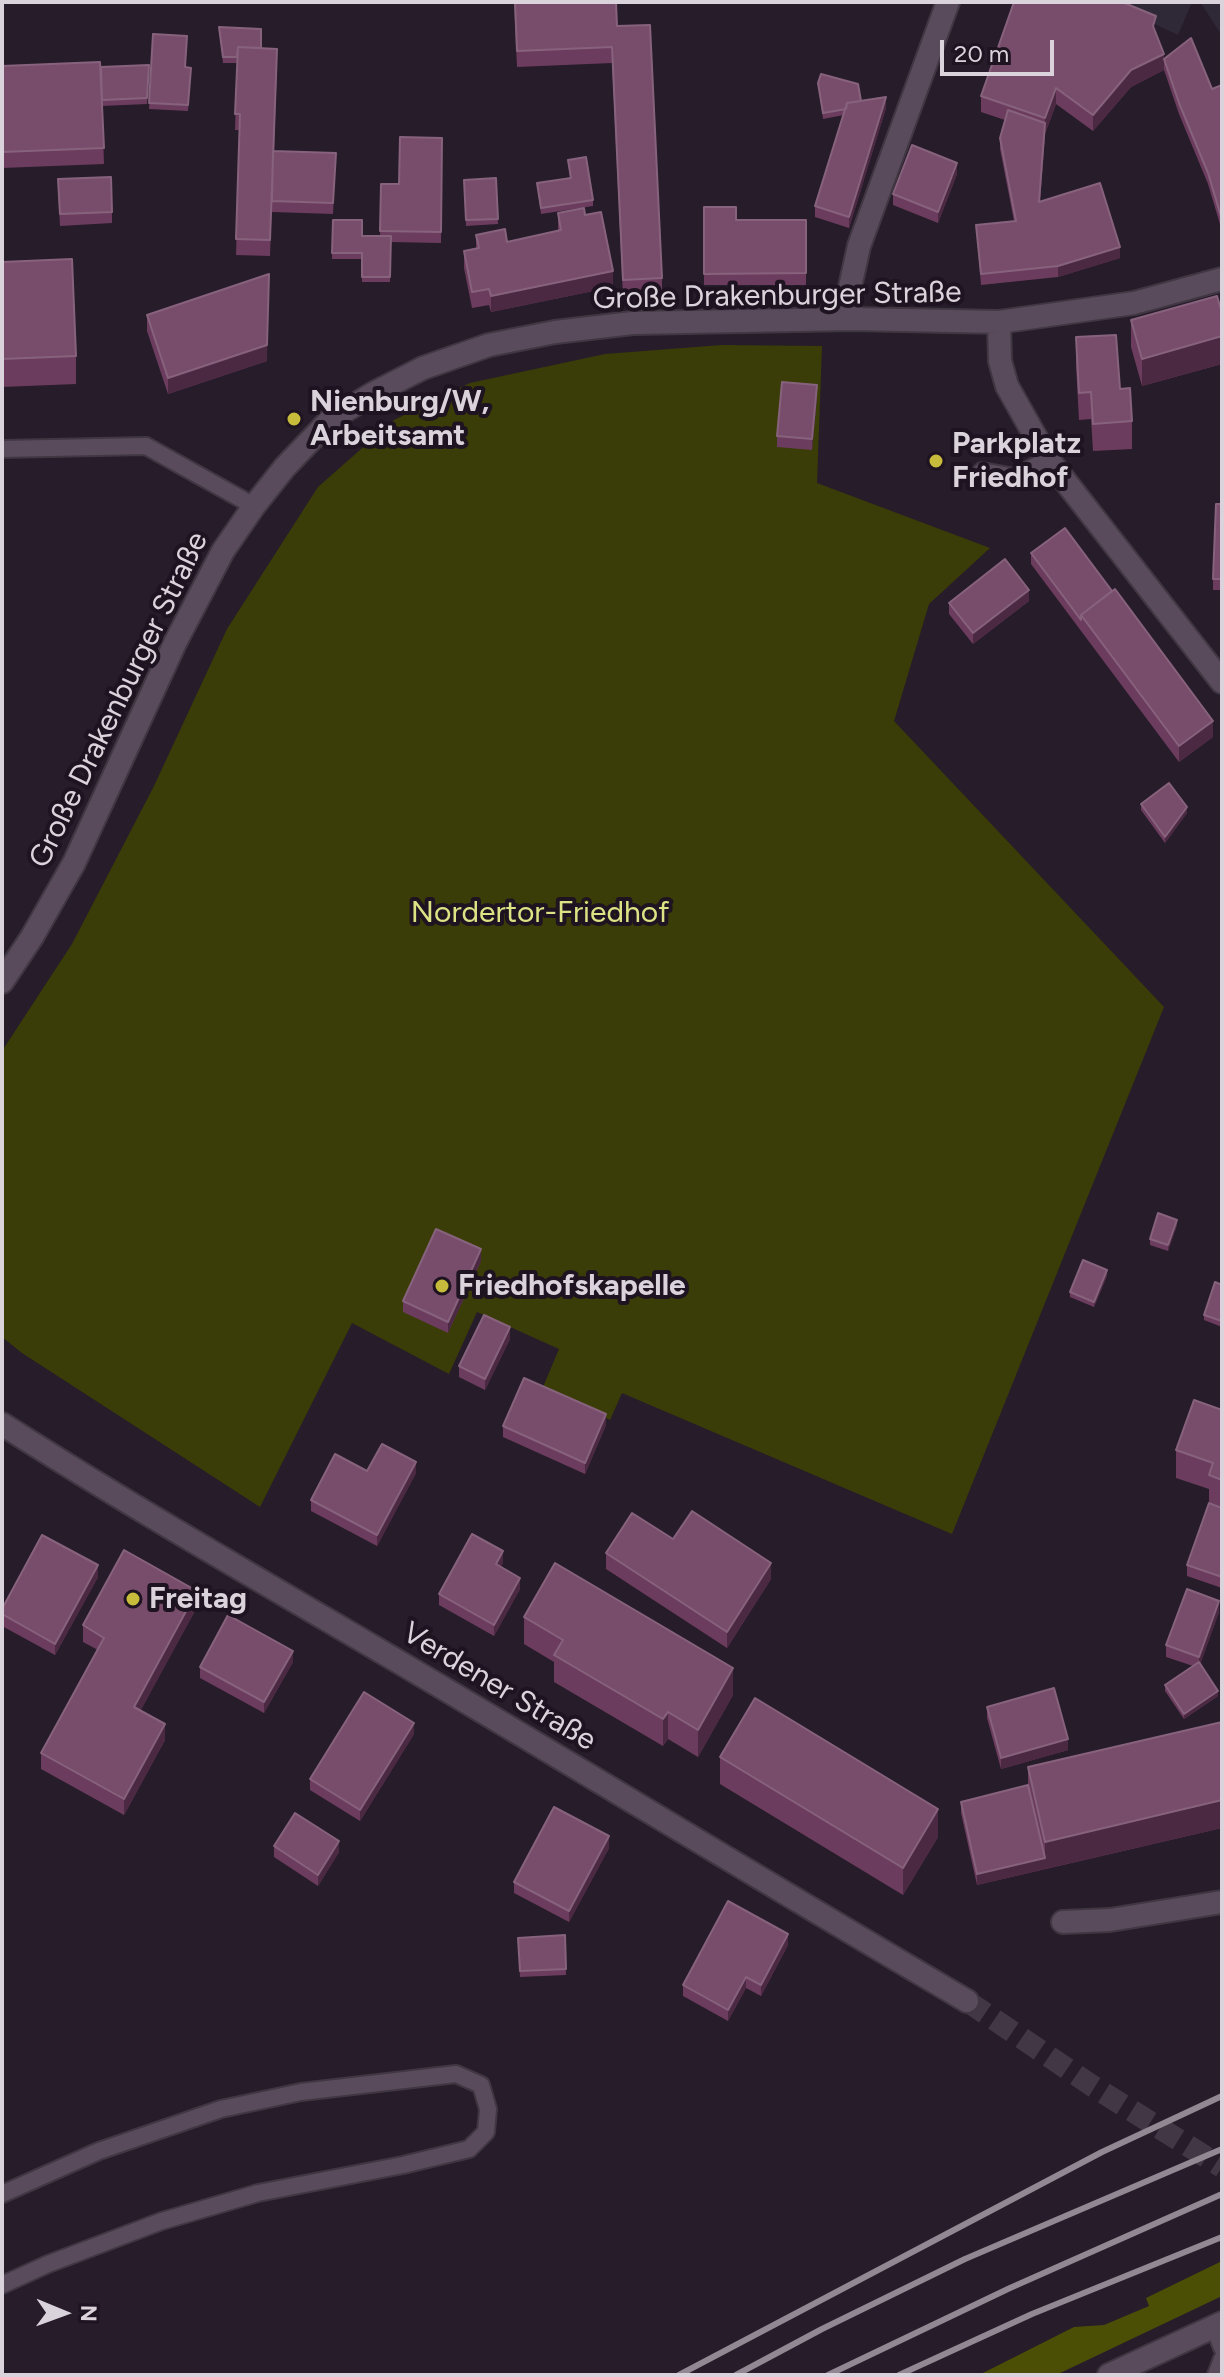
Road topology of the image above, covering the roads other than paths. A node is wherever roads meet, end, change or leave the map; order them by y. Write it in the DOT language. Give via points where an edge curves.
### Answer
graph roads {
  1 [pos="948,2"];
  2 [pos="1222,279"];
  3 [pos="852,319"];
  4 [pos="999,322"];
  5 [pos="2,449"];
  6 [pos="1048,459"];
  7 [pos="982,471"];
  8 [pos="254,506"];
  9 [pos="1222,682"];
  10 [pos="2,982"];
  11 [pos="2,1424"];
  12 [pos="1222,1902"];
  13 [pos="1063,1922"];
  14 [pos="967,2001"];
  15 [pos="2,2194"];
  16 [pos="2,2285"];
  17 [pos="1218,2325"];
  18 [pos="1222,2348"];
  19 [pos="1222,2359"];
  20 [pos="1109,2375"];
  21 [pos="1216,2375"];
  1 -- 3 [label="street" via="859,246 850,287"];
  2 -- 4 [label="street, Große Drakenburger Straße" via="1134,303"];
  3 -- 4 [label="street, Große Drakenburger Straße"];
  3 -- 8 [label="street, Große Drakenburger Straße" via="633,323 489,345 423,368 330,420"];
  4 -- 6 [label="street" via="1007,386"];
  5 -- 8 [label="lane" via="146,446"];
  6 -- 7 [label="lane" via="1015,477"];
  6 -- 9 [label="street"];
  8 -- 10 [label="street, Große Drakenburger Straße" via="223,551 175,643 74,863"];
  11 -- 14 [label="street, Verdener Straße"];
  12 -- 13 [label="street"];
  15 -- 16 [label="lane" via="99,2151 221,2109 301,2092 456,2074 481,2085 488,2109 486,2132 469,2149 258,2193 162,2221"];
  17 -- 18 [label="lane"];
  17 -- 20 [label="street"];
  19 -- 21 [label="lane"];
}
